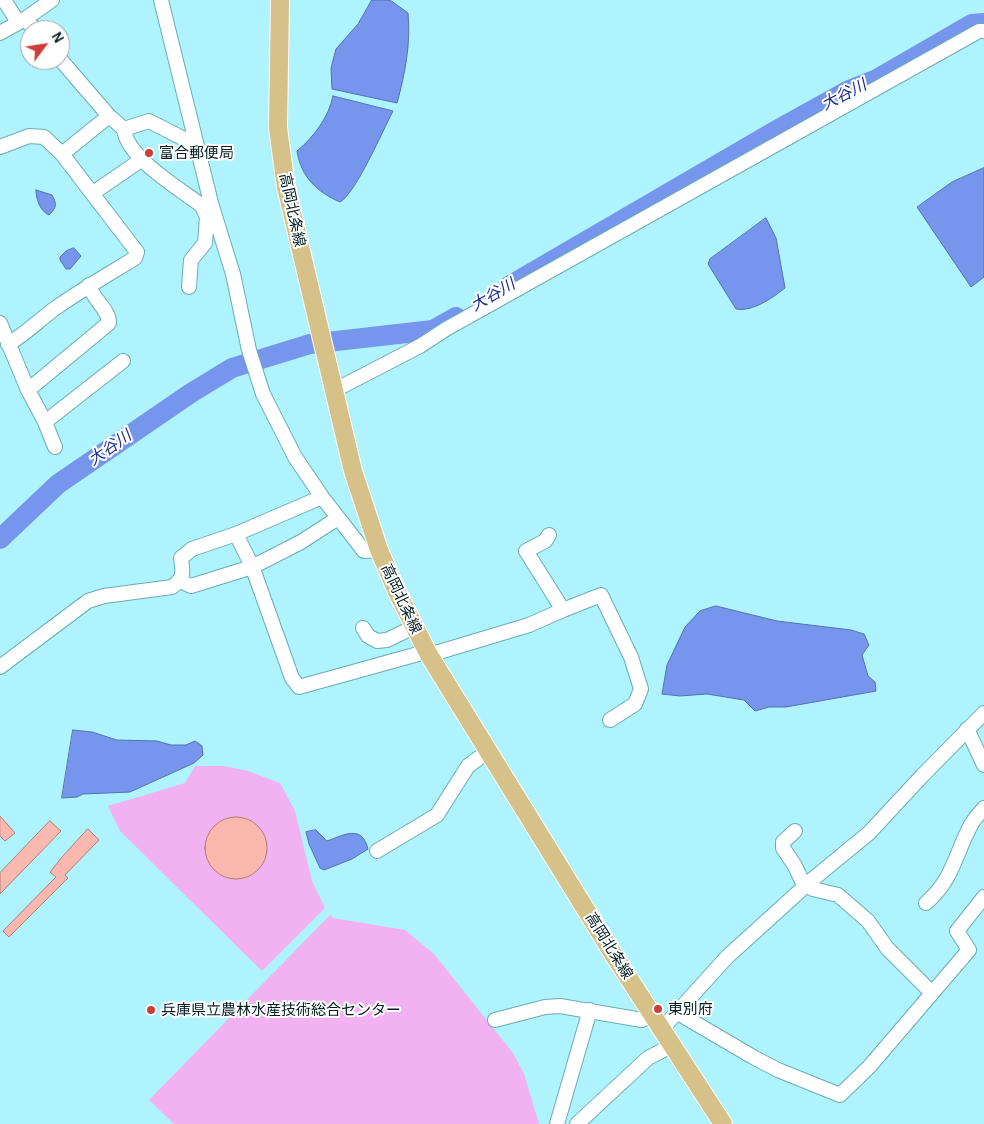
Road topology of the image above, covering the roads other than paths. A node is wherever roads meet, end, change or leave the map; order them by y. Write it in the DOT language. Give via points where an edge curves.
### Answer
graph roads {
  1 [pos="4,0"];
  2 [pos="52,0"];
  3 [pos="160,0"];
  4 [pos="280,0"];
  5 [pos="22,20"];
  6 [pos="20,21"];
  7 [pos="984,31"];
  8 [pos="0,33"];
  9 [pos="69,70"];
  10 [pos="109,116"];
  11 [pos="124,129"];
  12 [pos="195,140"];
  13 [pos="0,147"];
  14 [pos="62,154"];
  15 [pos="141,160"];
  16 [pos="93,193"];
  17 [pos="206,204"];
  18 [pos="89,285"];
  19 [pos="189,287"];
  20 [pos="0,323"];
  21 [pos="8,344"];
  22 [pos="123,361"];
  23 [pos="28,390"];
  24 [pos="333,391"];
  25 [pos="45,422"];
  26 [pos="55,447"];
  27 [pos="322,496"];
  28 [pos="338,518"];
  29 [pos="236,534"];
  30 [pos="549,535"];
  31 [pos="379,550"];
  32 [pos="252,567"];
  33 [pos="180,582"];
  34 [pos="563,610"];
  35 [pos="414,627"];
  36 [pos="363,628"];
  37 [pos="428,652"];
  38 [pos="0,667"];
  39 [pos="984,713"];
  40 [pos="610,720"];
  41 [pos="967,729"];
  42 [pos="487,752"];
  43 [pos="984,765"];
  44 [pos="984,808"];
  45 [pos="795,831"];
  46 [pos="377,850"];
  47 [pos="807,885"];
  48 [pos="984,897"];
  49 [pos="926,903"];
  50 [pos="932,993"];
  51 [pos="590,1010"];
  52 [pos="678,1013"];
  53 [pos="651,1014"];
  54 [pos="495,1020"];
  55 [pos="661,1030"];
  56 [pos="671,1046"];
  57 [pos="557,1124"];
  58 [pos="577,1124"];
  59 [pos="723,1124"];
  1 -- 5 [label="street"];
  2 -- 5 [label="street"];
  3 -- 12 [label="street"];
  4 -- 24 [label="main road, 高岡北条線" via="280,151"];
  6 -- 8 [label="street"];
  7 -- 24 [label="street" via="800,130 418,347"];
  9 -- 10 [label="street"];
  10 -- 11 [label="street"];
  10 -- 14 [label="street"];
  11 -- 12 [label="street" via="149,121 190,142"];
  11 -- 15 [label="street"];
  12 -- 17 [label="street" via="204,168"];
  13 -- 14 [label="street" via="29,136 44,137"];
  14 -- 16 [label="street"];
  15 -- 16 [label="street"];
  15 -- 17 [label="street"];
  16 -- 18 [label="street" via="138,252 135,258"];
  17 -- 19 [label="street" via="205,243 191,260"];
  17 -- 27 [label="street" via="233,274 248,346 263,394 295,457"];
  18 -- 21 [label="street"];
  18 -- 23 [label="street" via="109,315 109,323"];
  20 -- 21 [label="street"];
  21 -- 23 [label="street"];
  22 -- 25 [label="street"];
  23 -- 25 [label="street"];
  24 -- 31 [label="main road, 高岡北条線" via="359,492"];
  25 -- 26 [label="street"];
  27 -- 28 [label="street"];
  27 -- 29 [label="street"];
  28 -- 31 [label="street" via="364,551"];
  28 -- 32 [label="street" via="301,542"];
  29 -- 32 [label="street"];
  29 -- 33 [label="street" via="192,549 181,558 183,575"];
  30 -- 34 [label="street" via="545,541 526,551"];
  31 -- 35 [label="main road, 高岡北条線"];
  32 -- 33 [label="street" via="191,586"];
  32 -- 37 [label="street" via="292,678 299,687"];
  33 -- 38 [label="street" via="172,588 88,601"];
  34 -- 37 [label="street" via="529,625"];
  34 -- 40 [label="street" via="601,595 631,657 641,688 635,704"];
  35 -- 36 [label="street" via="377,642"];
  35 -- 37 [label="main road, 高岡北条線"];
  37 -- 42 [label="main road, 高岡北条線"];
  39 -- 41 [label="street"];
  41 -- 43 [label="street"];
  41 -- 47 [label="street" via="869,833"];
  42 -- 46 [label="street" via="468,766 437,815"];
  42 -- 53 [label="main road, 高岡北条線"];
  44 -- 49 [label="street" via="972,824 945,883"];
  45 -- 47 [label="street" via="784,842 783,848 796,866 802,882"];
  47 -- 50 [label="street" via="838,895 868,921 887,948"];
  47 -- 52 [label="street" via="727,957"];
  48 -- 50 [label="street" via="957,931 969,950"];
  50 -- 52 [label="street" via="869,1067 840,1095 778,1070"];
  51 -- 53 [label="street" via="642,1020"];
  51 -- 54 [label="street" via="545,1007"];
  51 -- 57 [label="street"];
  52 -- 55 [label="street"];
  53 -- 55 [label="main road, 高岡北条線"];
  55 -- 56 [label="main road, 高岡北条線"];
  56 -- 58 [label="street" via="648,1058"];
  56 -- 59 [label="main road, 高岡北条線"];
}
